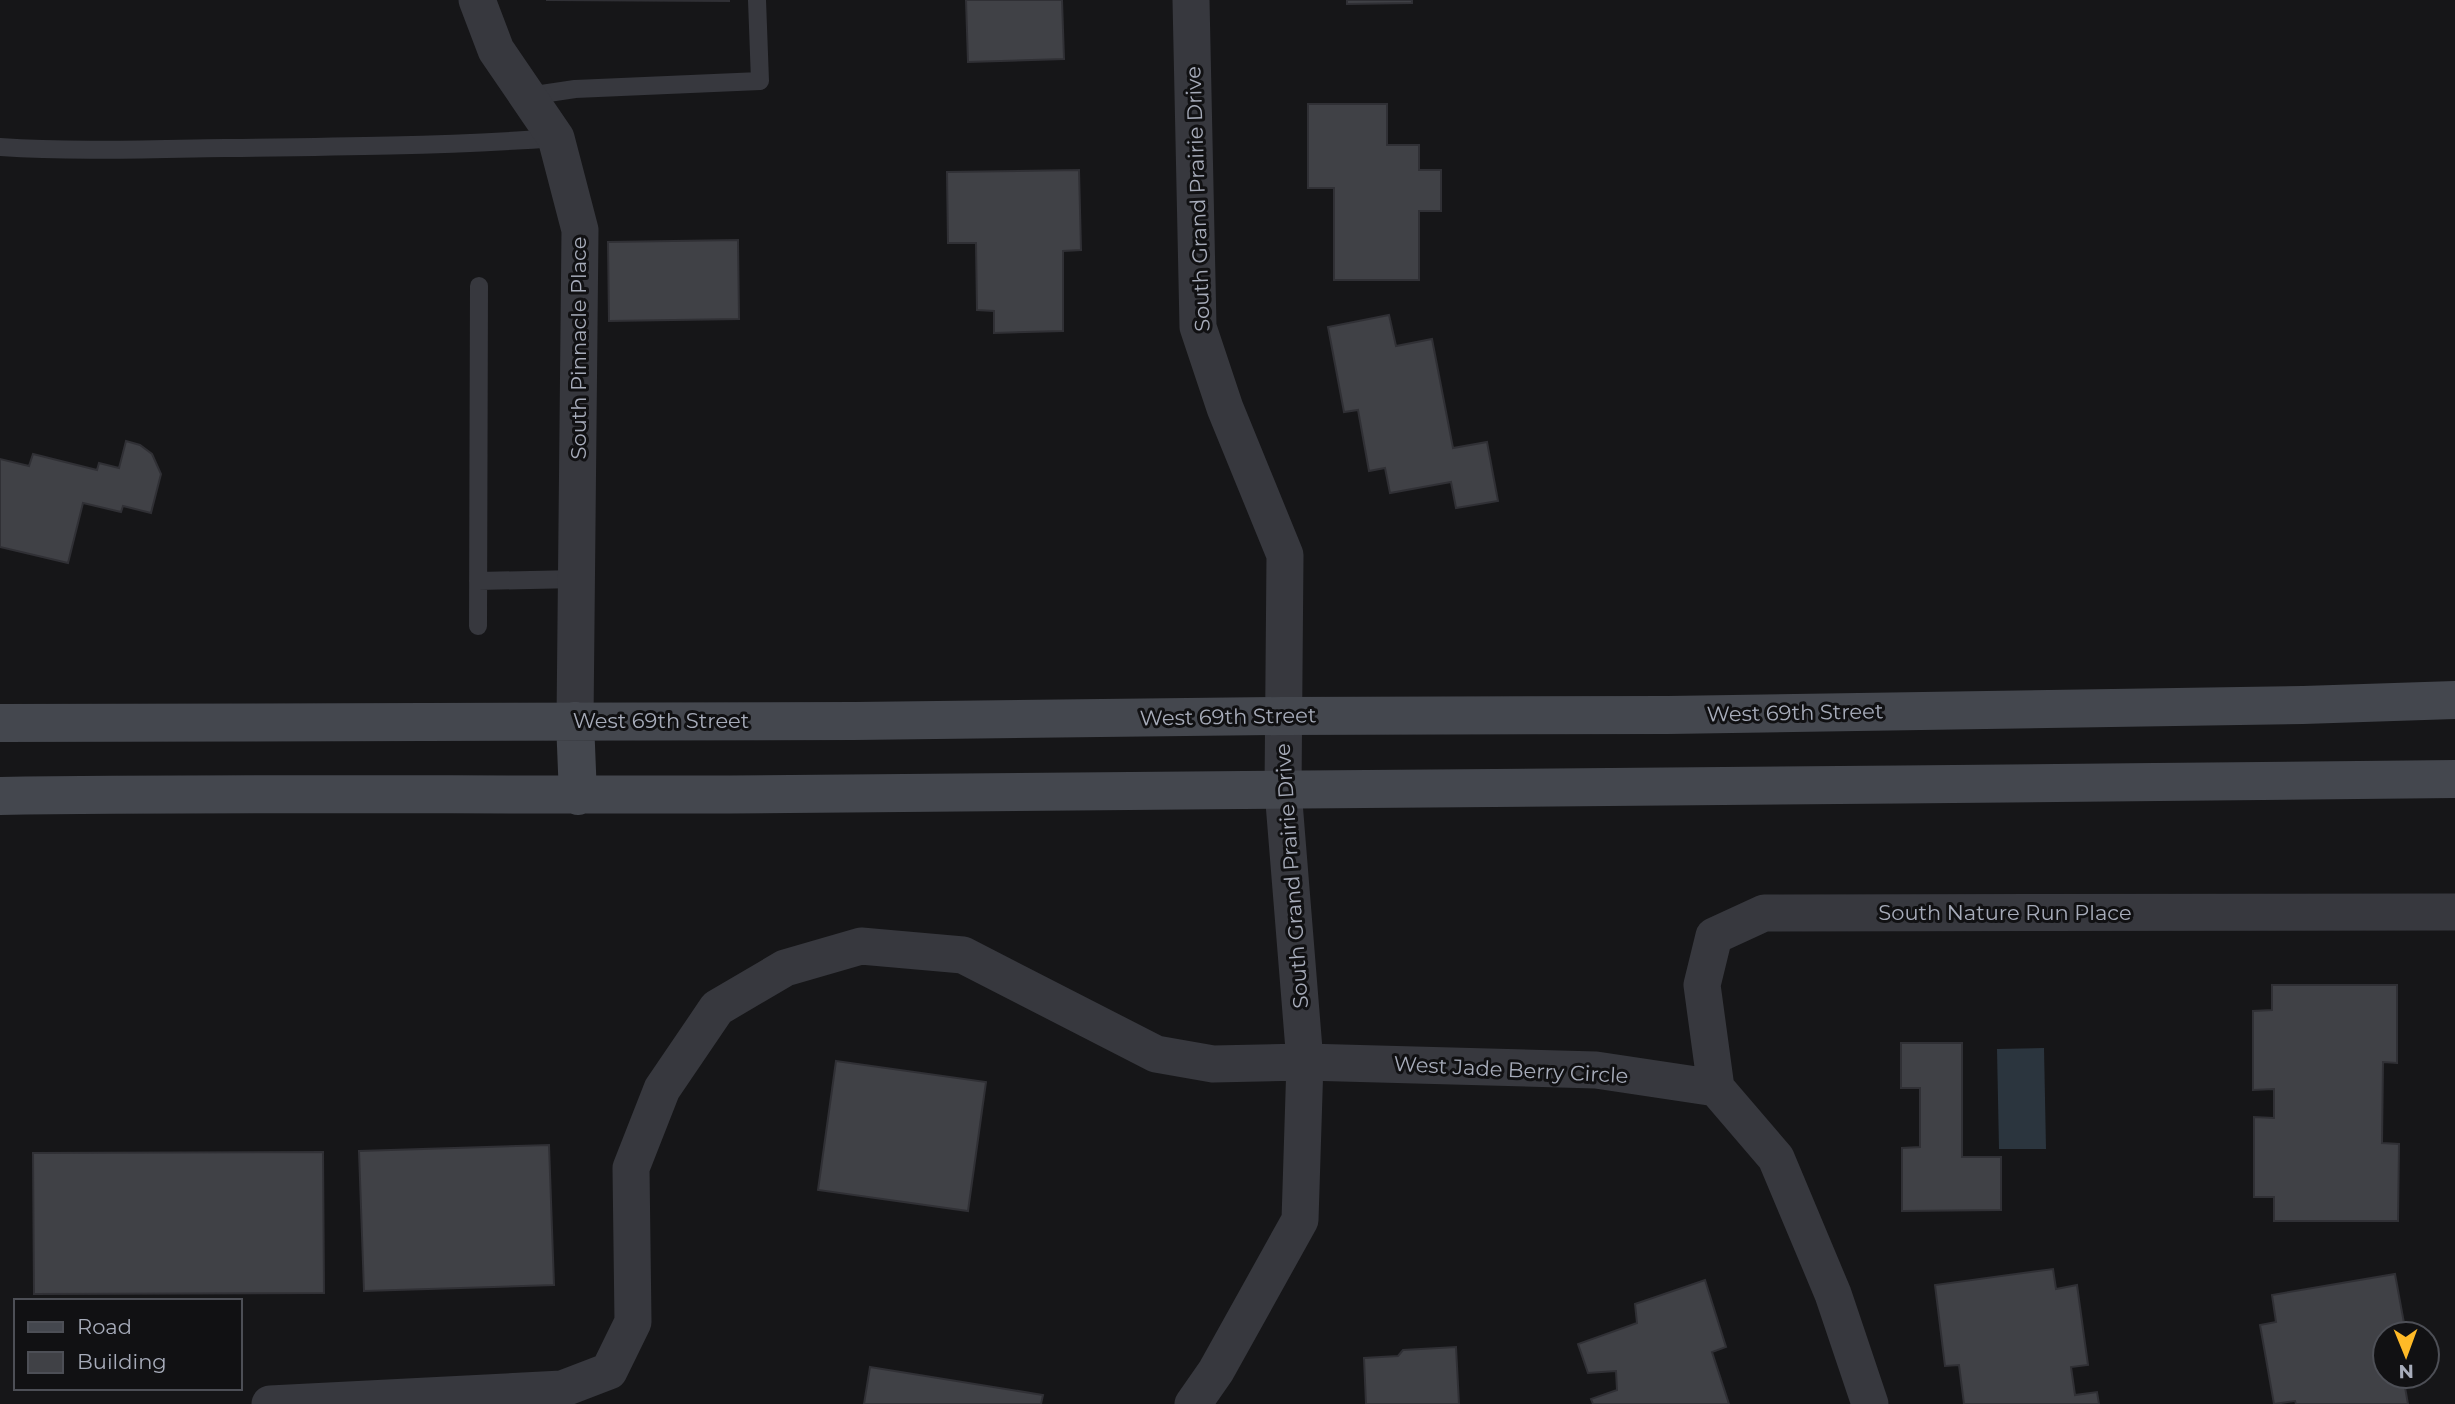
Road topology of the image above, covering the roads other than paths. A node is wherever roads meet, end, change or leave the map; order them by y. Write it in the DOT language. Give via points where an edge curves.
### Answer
graph roads {
  1 [pos="477,0"];
  2 [pos="757,0"];
  3 [pos="1191,0"];
  4 [pos="527,96"];
  5 [pos="556,138"];
  6 [pos="0,147"];
  7 [pos="479,286"];
  8 [pos="577,579"];
  9 [pos="478,581"];
  10 [pos="478,626"];
  11 [pos="2455,700"];
  12 [pos="1282,716"];
  13 [pos="575,721"];
  14 [pos="0,723"];
  15 [pos="2455,779"];
  16 [pos="1283,790"];
  17 [pos="0,796"];
  18 [pos="578,796"];
  19 [pos="2455,912"];
  20 [pos="1304,1062"];
  21 [pos="1716,1088"];
  22 [pos="545,1397"];
  23 [pos="270,1404"];
  24 [pos="1194,1404"];
  25 [pos="1870,1404"];
  1 -- 4 [label="street, South Pinnacle Place" via="496,50"];
  2 -- 4 [label="lane" via="760,81 575,89"];
  3 -- 12 [label="street, South Grand Prairie Drive" via="1198,327 1224,408 1285,555"];
  4 -- 5 [label="street, South Pinnacle Place"];
  5 -- 6 [label="lane" via="298,147"];
  5 -- 8 [label="street, South Pinnacle Place" via="580,230"];
  7 -- 9 [label="lane"];
  8 -- 9 [label="lane"];
  8 -- 13 [label="street, South Pinnacle Place"];
  9 -- 10 [label="lane"];
  11 -- 12 [label="main road, West 69th Street" via="1668,715"];
  12 -- 13 [label="main road, West 69th Street"];
  12 -- 16 [label="street, South Grand Prairie Drive"];
  13 -- 14 [label="main road, West 69th Street"];
  13 -- 18 [label="main road"];
  15 -- 16 [label="main road"];
  16 -- 18 [label="main road"];
  16 -- 20 [label="street, South Grand Prairie Drive"];
  17 -- 18 [label="main road"];
  19 -- 21 [label="street, South Nature Run Place" via="1764,913 1714,936 1702,985"];
  20 -- 21 [label="street, West Jade Berry Circle" via="1596,1070"];
  20 -- 22 [label="street, West Jade Berry Circle" via="1213,1064 1156,1055 963,954 861,946 785,968 717,1008 662,1089 631,1168 634,1322 608,1370"];
  20 -- 24 [label="street, South Grand Prairie Drive" via="1300,1220"];
  21 -- 25 [label="street" via="1776,1158 1833,1294"];
  22 -- 23 [label="street, West Jade Berry Circle"];
}
